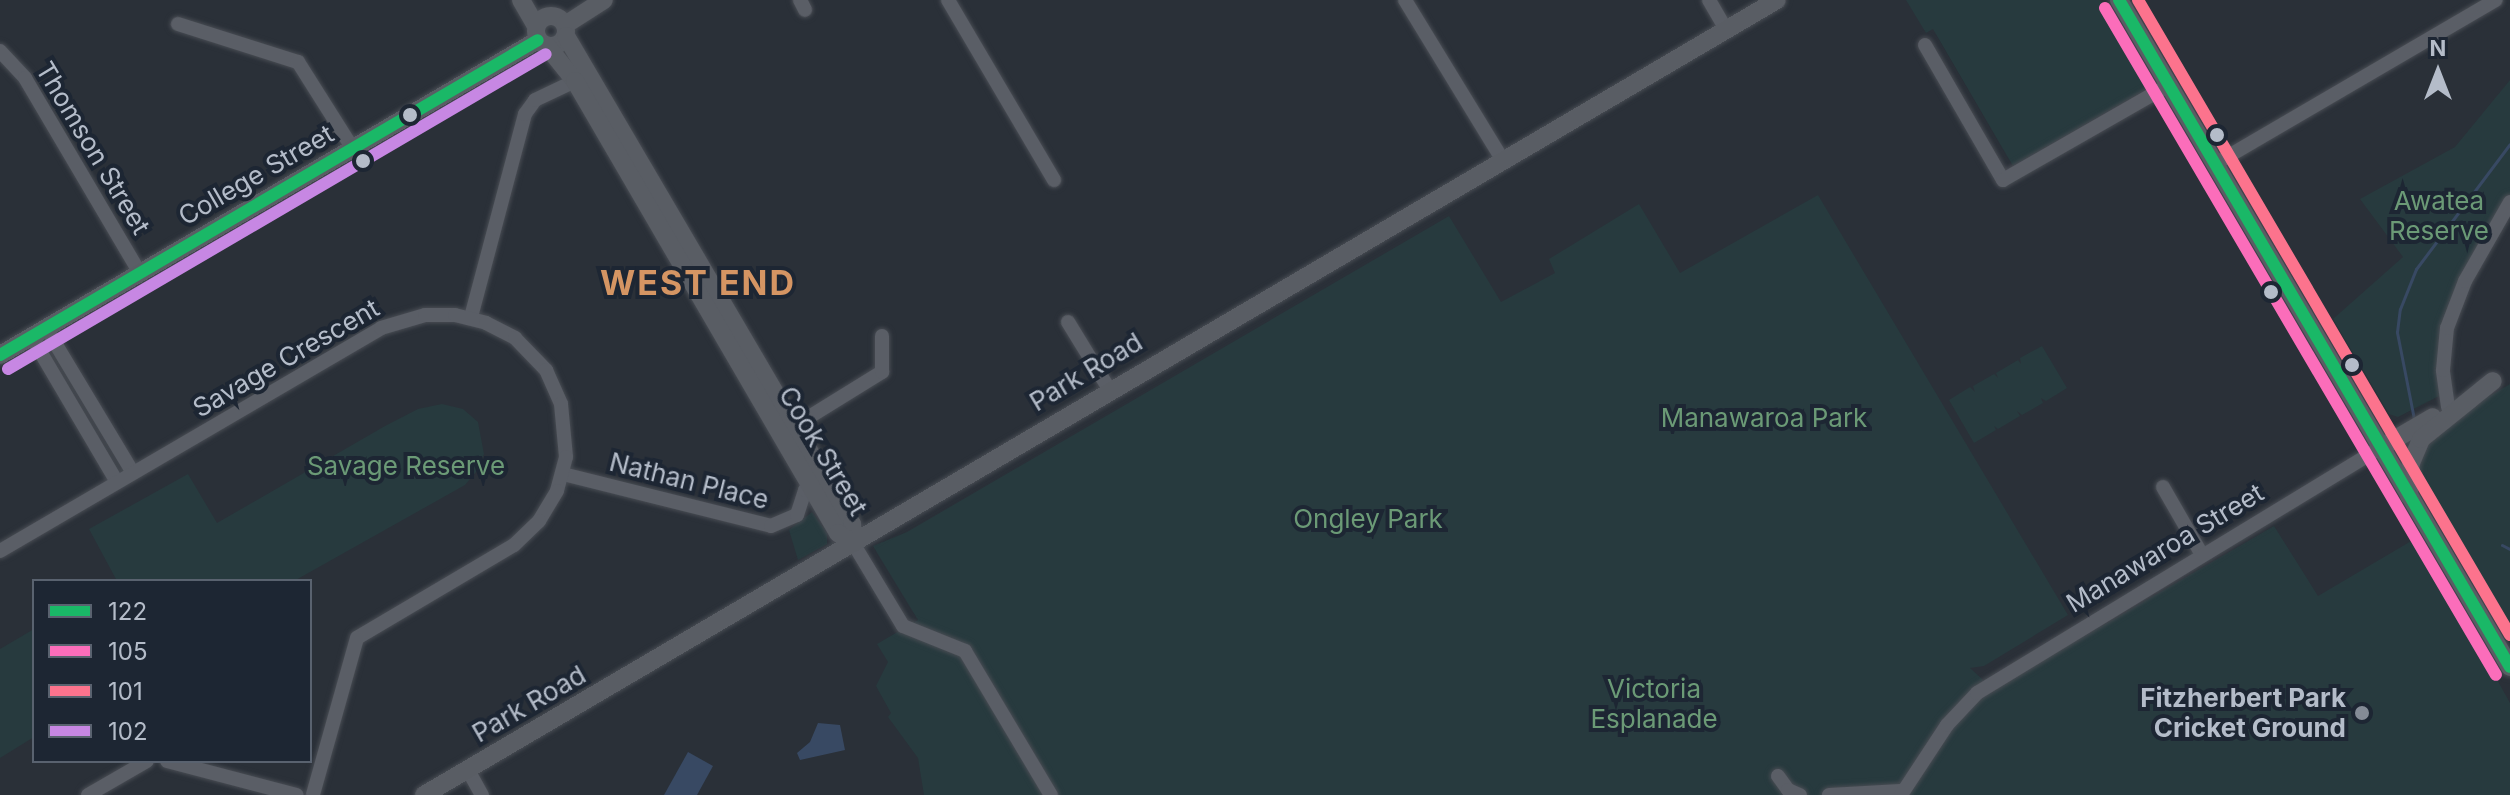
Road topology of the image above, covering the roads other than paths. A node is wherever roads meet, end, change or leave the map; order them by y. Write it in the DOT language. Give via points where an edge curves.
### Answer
graph roads {
  1 [pos="521,0"];
  2 [pos="546,0"];
  3 [pos="604,0"];
  4 [pos="948,0"];
  5 [pos="1405,0"];
  6 [pos="1709,0"];
  7 [pos="1777,0"];
  8 [pos="2496,0"];
  9 [pos="2127,3"];
  10 [pos="178,24"];
  11 [pos="563,26"];
  12 [pos="1726,30"];
  13 [pos="541,37"];
  14 [pos="1925,45"];
  15 [pos="0,51"];
  16 [pos="2169,85"];
  17 [pos="584,88"];
  18 [pos="353,149"];
  19 [pos="1502,159"];
  20 [pos="2215,164"];
  21 [pos="1054,180"];
  22 [pos="2510,202"];
  23 [pos="140,273"];
  24 [pos="703,287"];
  25 [pos="471,317"];
  26 [pos="1068,322"];
  27 [pos="39,332"];
  28 [pos="882,336"];
  29 [pos="0,355"];
  30 [pos="2510,371"];
  31 [pos="2493,381"];
  32 [pos="1109,389"];
  33 [pos="2448,407"];
  34 [pos="793,427"];
  35 [pos="2380,448"];
  36 [pos="133,473"];
  37 [pos="563,474"];
  38 [pos="817,479"];
  39 [pos="117,482"];
  40 [pos="2163,487"];
  41 [pos="2409,496"];
  42 [pos="853,543"];
  43 [pos="0,551"];
  44 [pos="2201,553"];
  45 [pos="2510,667"];
  46 [pos="144,763"];
  47 [pos="175,763"];
  48 [pos="468,770"];
  49 [pos="1778,776"];
  50 [pos="1898,794"];
  51 [pos="88,795"];
  52 [pos="297,795"];
  53 [pos="313,795"];
  54 [pos="424,795"];
  55 [pos="482,795"];
  56 [pos="1051,795"];
  57 [pos="1800,795"];
  58 [pos="1829,795"];
  1 -- 13 [label="main road, Cook Street"];
  2 -- 11 [label="main road, Cook Street"];
  3 -- 11 [label="main road"];
  4 -- 21 [label="street"];
  5 -- 19 [label="street"];
  6 -- 12 [label="street"];
  7 -- 12 [label="main road, Park Road"];
  8 -- 20 [label="street"];
  9 -- 16 [label="main road"];
  10 -- 18 [label="street" via="298,62"];
  11 -- 13 [label="main road" via="557,46"];
  11 -- 13 [label="main road" via="545,17"];
  11 -- 17 [label="main road, Cook Street"];
  12 -- 19 [label="main road, Park Road"];
  13 -- 17 [label="main road, Cook Street"];
  13 -- 18 [label="main road, College Street"];
  14 -- 16 [label="street" via="2003,180"];
  15 -- 23 [label="street, Thomson Street" via="25,78"];
  16 -- 20 [label="main road"];
  17 -- 24 [label="main road, Cook Street"];
  17 -- 25 [label="street" via="535,100 525,114"];
  18 -- 23 [label="main road, College Street"];
  19 -- 32 [label="main road, Park Road"];
  20 -- 35 [label="main road"];
  22 -- 33 [label="street" via="2465,281 2447,328 2443,370"];
  23 -- 27 [label="main road, College Street"];
  24 -- 34 [label="main road, Cook Street"];
  24 -- 38 [label="main road, Cook Street"];
  25 -- 36 [label="street, Savage Crescent" via="425,315 381,328"];
  25 -- 37 [label="street, Savage Crescent" via="515,338 546,370 565,422"];
  26 -- 32 [label="street"];
  27 -- 29 [label="main road, College Street"];
  27 -- 36 [label="street"];
  27 -- 39 [label="street"];
  28 -- 34 [label="street" via="882,372"];
  30 -- 31 [label="main road"];
  31 -- 33 [label="main road"];
  31 -- 41 [label="main road" via="2421,439 2411,463"];
  32 -- 42 [label="main road, Park Road"];
  33 -- 35 [label="main road"];
  34 -- 38 [label="main road, Cook Street"];
  35 -- 41 [label="main road"];
  35 -- 44 [label="street, Manawaroa Street"];
  36 -- 39 [label="street, Savage Crescent"];
  37 -- 38 [label="street, Nathan Place" via="771,526 797,515"];
  37 -- 53 [label="street, Savage Crescent" via="549,506 514,545 357,638"];
  38 -- 42 [label="main road, Cook Street" via="852,524"];
  39 -- 43 [label="street, Savage Crescent"];
  40 -- 44 [label="street"];
  41 -- 45 [label="main road"];
  42 -- 48 [label="main road, Park Road"];
  42 -- 56 [label="street" via="903,626 965,651"];
  44 -- 50 [label="street, Manawaroa Street" via="1977,693"];
  46 -- 51 [label="street"];
  47 -- 52 [label="street"];
  48 -- 54 [label="main road, Park Road"];
  48 -- 55 [label="street"];
  49 -- 57 [label="street" via="1788,790"];
  50 -- 58 [label="street"];
}
